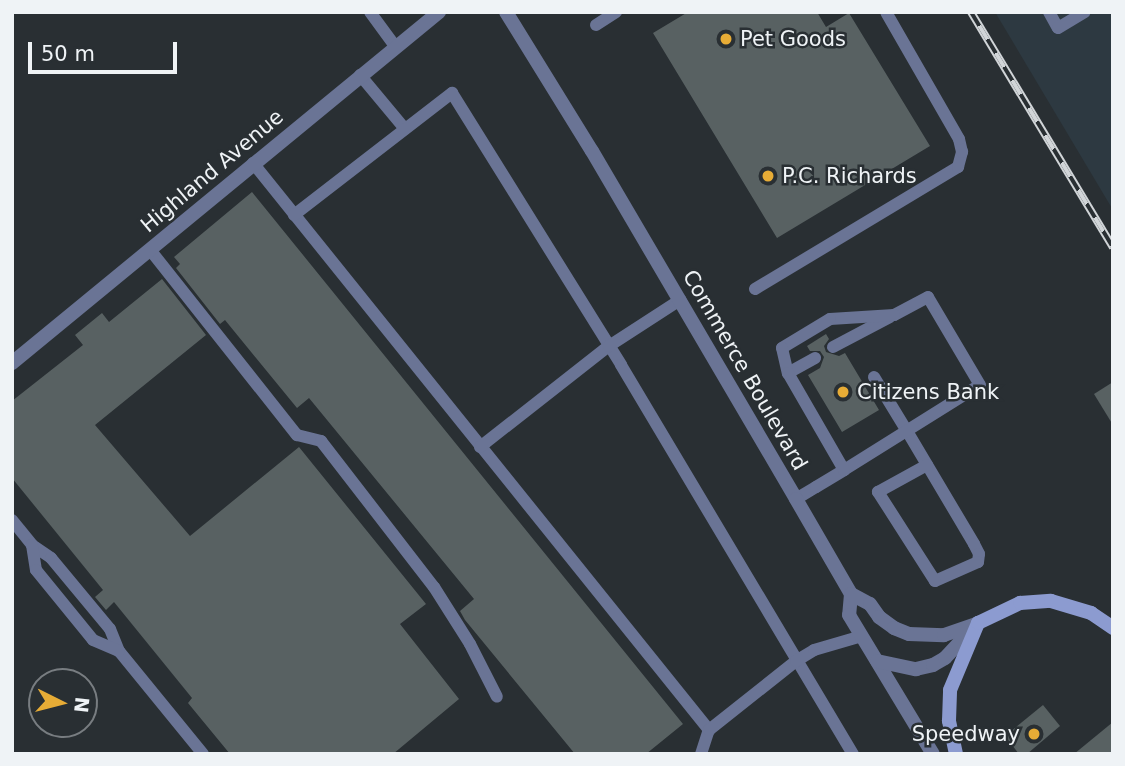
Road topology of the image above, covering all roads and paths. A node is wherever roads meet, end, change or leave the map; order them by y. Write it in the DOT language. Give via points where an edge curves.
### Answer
graph roads {
  1 [pos="370,12"];
  2 [pos="439,12"];
  3 [pos="506,12"];
  4 [pos="616,12"];
  5 [pos="886,12"];
  6 [pos="1049,12"];
  7 [pos="1085,12"];
  8 [pos="596,25"];
  9 [pos="395,46"];
  10 [pos="360,75"];
  11 [pos="405,129"];
  12 [pos="253,163"];
  13 [pos="294,215"];
  14 [pos="151,251"];
  15 [pos="755,289"];
  16 [pos="680,300"];
  17 [pos="894,315"];
  18 [pos="609,346"];
  19 [pos="833,347"];
  20 [pos="815,358"];
  21 [pos="12,363"];
  22 [pos="788,373"];
  23 [pos="874,376"];
  24 [pos="907,430"];
  25 [pos="480,447"];
  26 [pos="928,465"];
  27 [pos="844,470"];
  28 [pos="796,499"];
  29 [pos="12,520"];
  30 [pos="32,545"];
  31 [pos="851,594"];
  32 [pos="978,622"];
  33 [pos="1113,628"];
  34 [pos="862,636"];
  35 [pos="119,651"];
  36 [pos="796,661"];
  37 [pos="877,661"];
  38 [pos="496,697"];
  39 [pos="709,730"];
  40 [pos="704,752"];
  41 [pos="203,754"];
  42 [pos="853,754"];
  43 [pos="933,754"];
  44 [pos="956,754"];
  1 -- 9 [label="lane"];
  2 -- 9 [label="street, Highland Avenue"];
  3 -- 16 [label="street, Commerce Boulevard"];
  4 -- 8 [label="lane"];
  5 -- 15 [label="lane" via="959,139 958,167"];
  6 -- 7 [label="lane" via="1058,28"];
  9 -- 10 [label="street, Highland Avenue"];
  10 -- 11 [label="lane"];
  10 -- 12 [label="street, Highland Avenue"];
  11 -- 13 [label="lane"];
  11 -- 18 [label="lane" via="452,93"];
  12 -- 13 [label="lane"];
  12 -- 14 [label="street, Highland Avenue"];
  13 -- 25 [label="lane"];
  14 -- 21 [label="street, Highland Avenue"];
  14 -- 38 [label="lane" via="297,435 321,441 402,545 470,644"];
  16 -- 18 [label="lane"];
  16 -- 28 [label="street, Commerce Boulevard"];
  17 -- 19 [label="lane"];
  17 -- 22 [label="lane" via="830,319 782,348"];
  17 -- 24 [label="lane" via="928,297 980,385"];
  18 -- 25 [label="lane"];
  18 -- 36 [label="lane"];
  20 -- 22 [label="lane"];
  22 -- 27 [label="lane"];
  23 -- 24 [label="lane"];
  24 -- 26 [label="lane"];
  24 -- 27 [label="lane"];
  25 -- 39 [label="lane"];
  26 -- 26 [label="lane" via="979,554 978,562 935,581 878,492"];
  27 -- 28 [label="lane"];
  28 -- 31 [label="street, Commerce Boulevard"];
  29 -- 30 [label="lane"];
  30 -- 35 [label="lane" via="51,558 110,629"];
  30 -- 35 [label="lane" via="36,570 76,620 93,640"];
  31 -- 32 [label="street" via="870,604 894,628 909,634 944,635"];
  31 -- 34 [label="street, Commerce Boulevard" via="849,615"];
  32 -- 33 [label="main road" via="1020,603 1051,601 1091,613"];
  32 -- 37 [label="street" via="933,665 916,669"];
  32 -- 44 [label="main road" via="950,690 948,721"];
  34 -- 36 [label="lane" via="814,650"];
  34 -- 37 [label="street, Commerce Boulevard"];
  35 -- 41 [label="lane"];
  36 -- 39 [label="lane"];
  36 -- 42 [label="lane"];
  37 -- 43 [label="street, Commerce Boulevard"];
  39 -- 40 [label="lane"];
}
